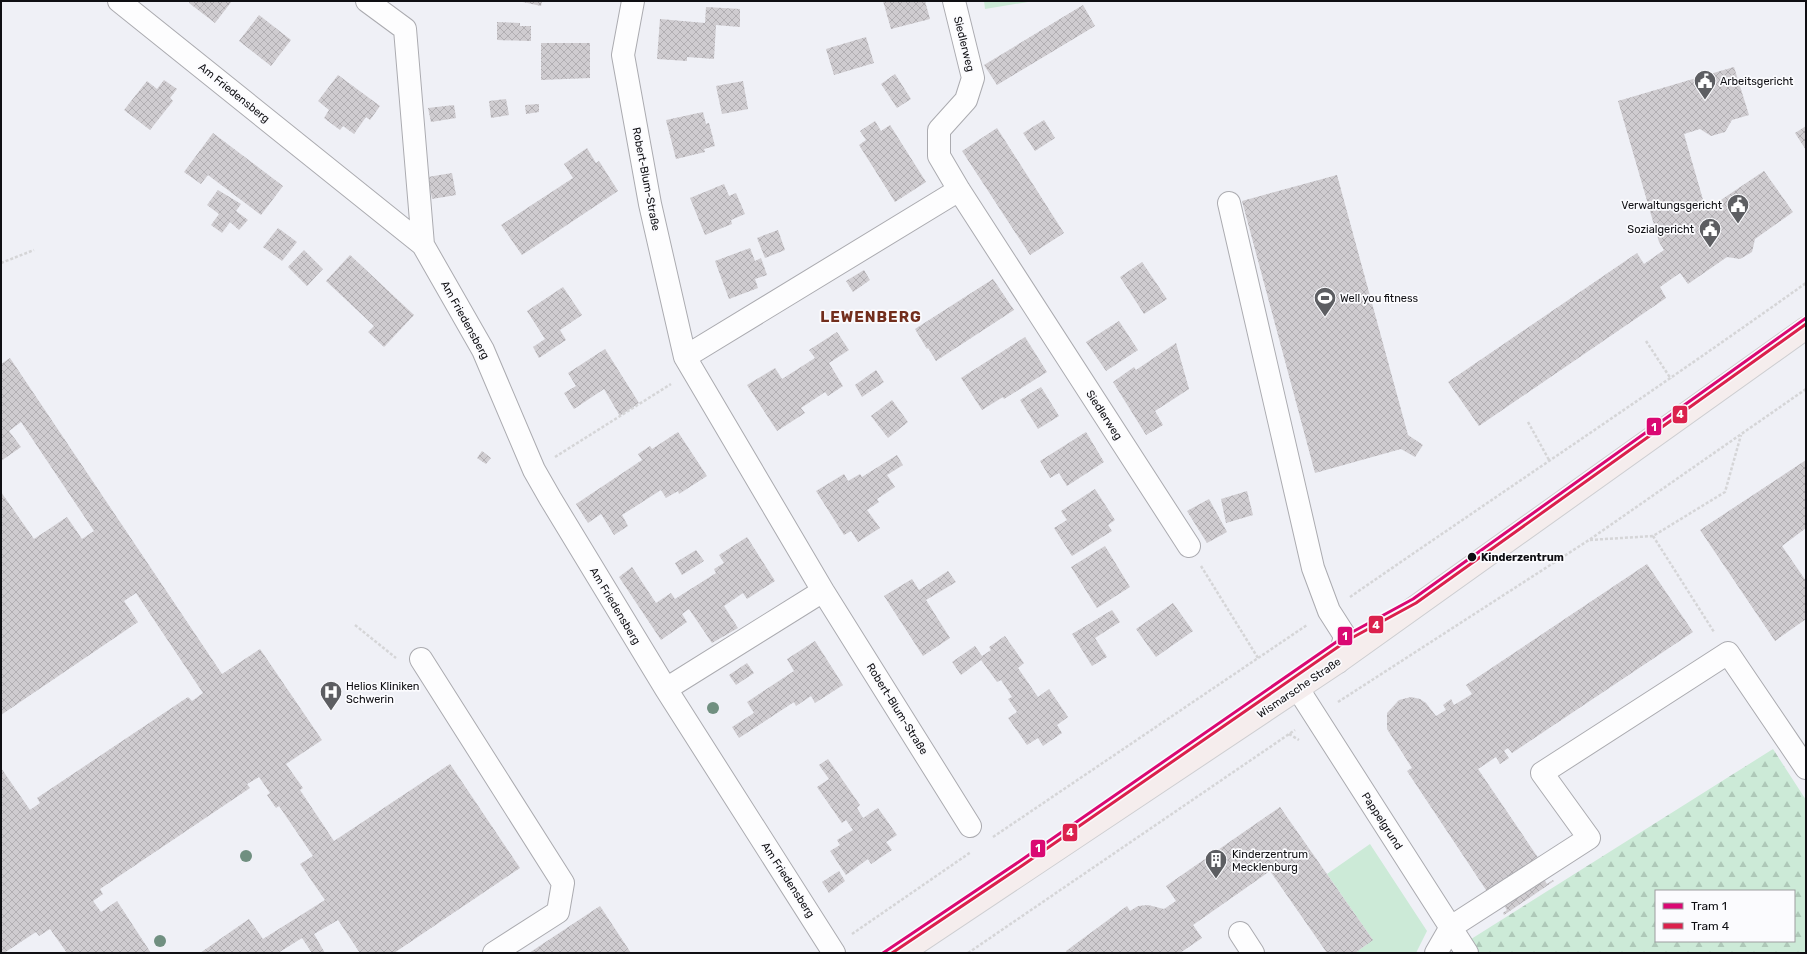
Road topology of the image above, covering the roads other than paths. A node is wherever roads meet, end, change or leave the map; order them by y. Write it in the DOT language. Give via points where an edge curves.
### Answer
graph roads {
  1 [pos="119,1"];
  2 [pos="367,1"];
  3 [pos="633,1"];
  4 [pos="954,1"];
  5 [pos="959,190"];
  6 [pos="1230,203"];
  7 [pos="423,245"];
  8 [pos="1806,328"];
  9 [pos="689,363"];
  10 [pos="1189,546"];
  11 [pos="824,591"];
  12 [pos="411,661"];
  13 [pos="1338,662"];
  14 [pos="666,689"];
  15 [pos="1298,689"];
  16 [pos="1806,768"];
  17 [pos="970,826"];
  18 [pos="1451,927"];
  19 [pos="1240,933"];
  20 [pos="494,953"];
  21 [pos="834,953"];
  22 [pos="902,953"];
  23 [pos="1253,953"];
  24 [pos="1436,953"];
  25 [pos="1467,953"];
  1 -- 7 [label="street, Am Friedensberg"];
  2 -- 7 [label="street, Am Friedensberg" via="405,29"];
  3 -- 9 [label="street, Robert-Blum-Straße" via="623,55 650,204"];
  4 -- 5 [label="street, Siedlerweg" via="973,78 966,100 940,130 939,156"];
  5 -- 9 [label="street" via="820,275"];
  5 -- 10 [label="street, Siedlerweg"];
  6 -- 13 [label="street" via="1313,568 1329,612 1344,636"];
  7 -- 14 [label="street, Am Friedensberg" via="484,350 534,470"];
  8 -- 13 [label="main road, Wismarsche Straße"];
  9 -- 11 [label="street, Robert-Blum-Straße"];
  11 -- 14 [label="street"];
  11 -- 17 [label="street, Robert-Blum-Straße"];
  12 -- 20 [label="street" via="563,883 558,912"];
  13 -- 15 [label="main road, Wismarsche Straße"];
  14 -- 21 [label="street, Am Friedensberg"];
  15 -- 18 [label="street, Pappelgrund"];
  15 -- 22 [label="main road, Wismarsche Straße"];
  16 -- 18 [label="street" via="1728,653 1542,772 1589,838"];
  18 -- 24 [label="street"];
  18 -- 25 [label="street, Pappelgrund"];
  19 -- 23 [label="street"];
}
